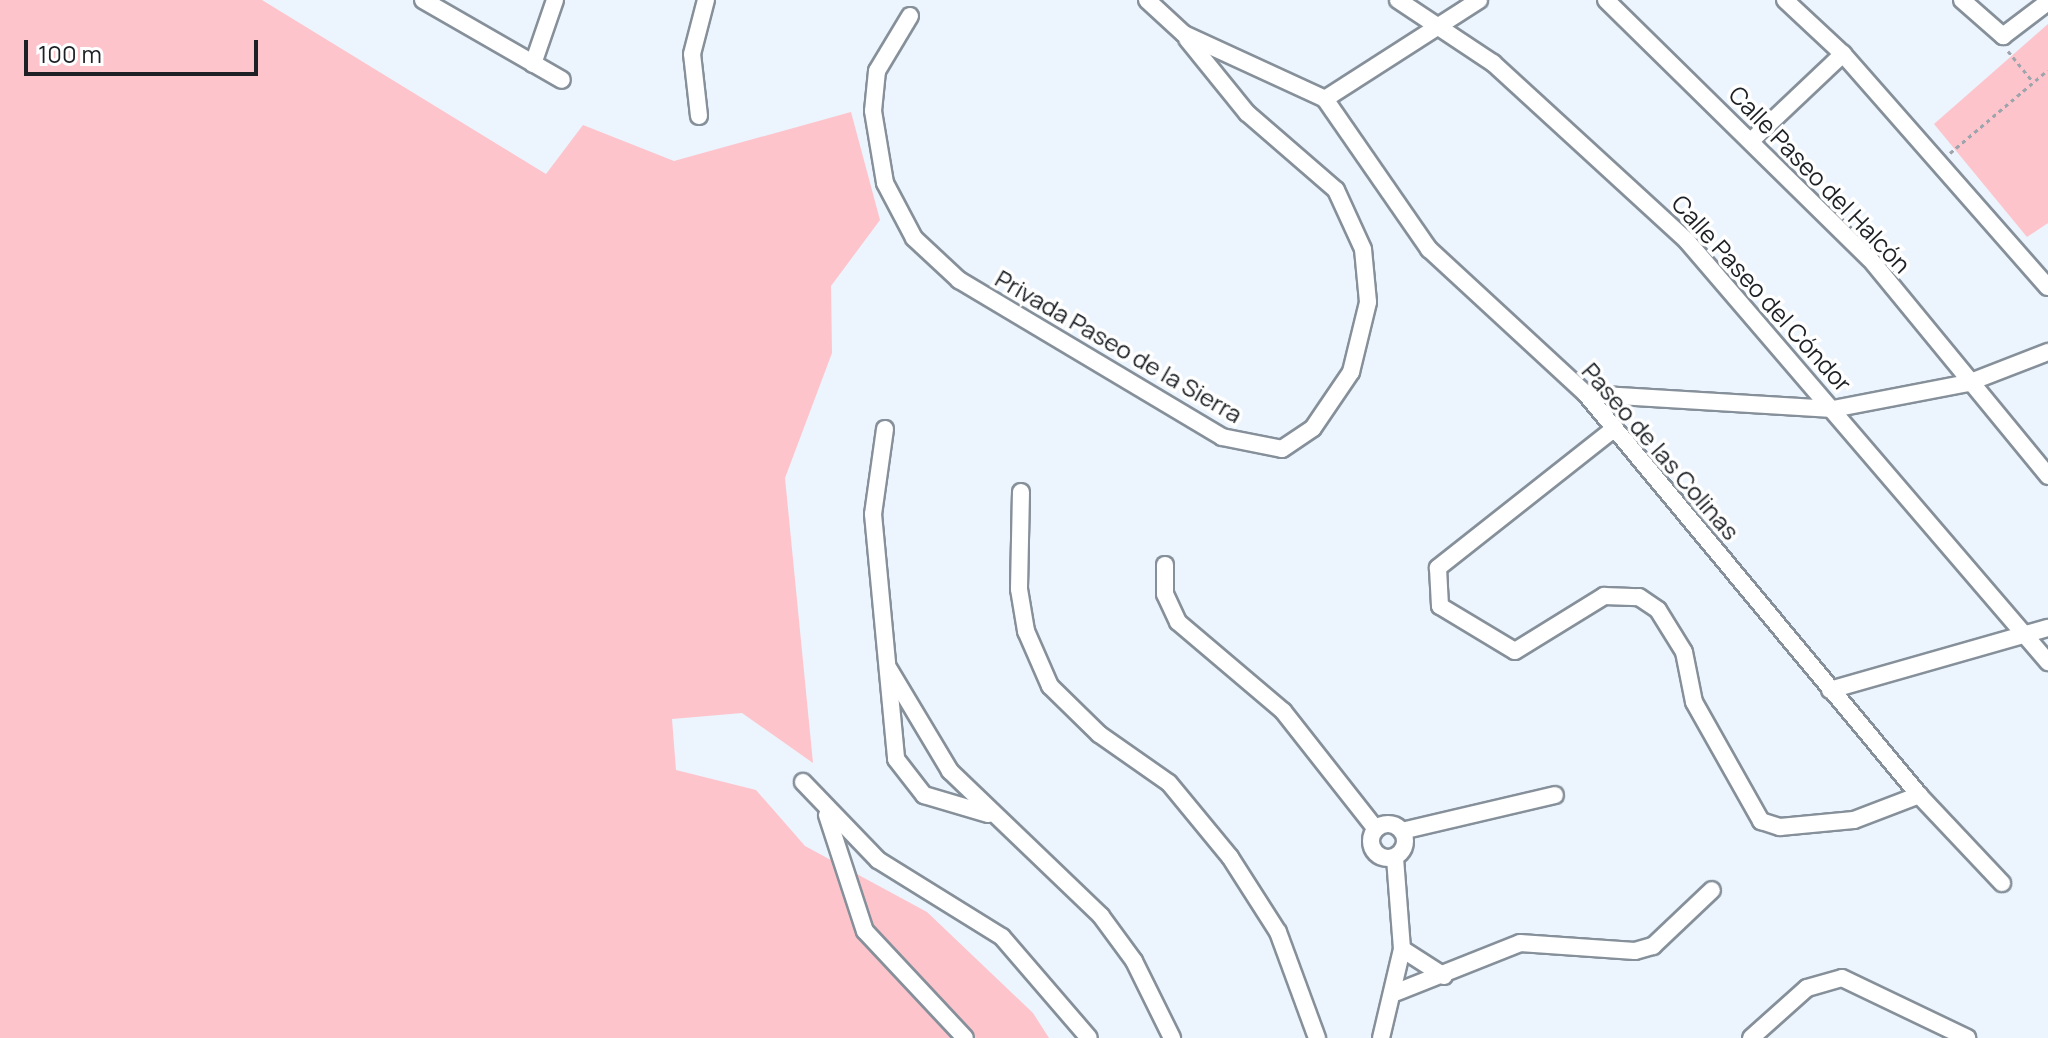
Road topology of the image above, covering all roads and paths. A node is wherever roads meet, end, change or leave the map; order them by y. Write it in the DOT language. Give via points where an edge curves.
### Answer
graph roads {
  1 [pos="423,0"];
  2 [pos="555,0"];
  3 [pos="706,0"];
  4 [pos="1147,0"];
  5 [pos="1398,0"];
  6 [pos="1479,0"];
  7 [pos="1606,0"];
  8 [pos="1785,0"];
  9 [pos="1962,0"];
  10 [pos="2048,2"];
  11 [pos="910,16"];
  12 [pos="1438,29"];
  13 [pos="1993,32"];
  14 [pos="1184,34"];
  15 [pos="1843,54"];
  16 [pos="533,64"];
  17 [pos="2048,70"];
  18 [pos="562,80"];
  19 [pos="2033,82"];
  20 [pos="1325,99"];
  21 [pos="699,116"];
  22 [pos="1753,139"];
  23 [pos="1939,162"];
  24 [pos="2048,287"];
  25 [pos="2048,352"];
  26 [pos="1968,383"];
  27 [pos="1586,394"];
  28 [pos="1833,409"];
  29 [pos="1615,428"];
  30 [pos="885,429"];
  31 [pos="2048,476"];
  32 [pos="1021,492"];
  33 [pos="1165,565"];
  34 [pos="2048,628"];
  35 [pos="2023,635"];
  36 [pos="2048,662"];
  37 [pos="889,669"];
  38 [pos="1830,690"];
  39 [pos="803,782"];
  40 [pos="1555,795"];
  41 [pos="1919,795"];
  42 [pos="824,806"];
  43 [pos="988,814"];
  44 [pos="1376,829"];
  45 [pos="1402,831"];
  46 [pos="1395,857"];
  47 [pos="2002,883"];
  48 [pos="1712,890"];
  49 [pos="1402,949"];
  50 [pos="1444,976"];
  51 [pos="1397,992"];
  52 [pos="965,1038"];
  53 [pos="1089,1038"];
  54 [pos="1172,1038"];
  55 [pos="1317,1038"];
  56 [pos="1381,1038"];
  57 [pos="1751,1038"];
  58 [pos="1967,1038"];
  1 -- 16 [label="street"];
  2 -- 16 [label="street"];
  3 -- 21 [label="street" via="692,54"];
  4 -- 14 [label="street"];
  5 -- 12 [label="street, Calle Paseo del Cóndor"];
  6 -- 12 [label="street"];
  7 -- 22 [label="street, Calle Paseo del Halcón"];
  8 -- 15 [label="street"];
  9 -- 13 [label="street"];
  10 -- 13 [label="street" via="2011,35"];
  11 -- 14 [label="street, Privada Paseo de la Sierra" via="877,71 873,111 885,183 914,238 959,280 1222,437 1282,449 1313,428 1351,372 1368,302 1363,249 1336,190 1247,113"];
  12 -- 20 [label="street"];
  12 -- 28 [label="street, Calle Paseo del Cóndor" via="1493,63 1604,159"];
  13 -- 19 [label="path"];
  14 -- 20 [label="street"];
  15 -- 22 [label="street"];
  15 -- 23 [label="street"];
  16 -- 18 [label="street"];
  17 -- 19 [label="path"];
  19 -- 23 [label="path"];
  20 -- 27 [label="street, Paseo de las Colinas" via="1429,249"];
  22 -- 26 [label="street, Calle Paseo del Halcón" via="1870,259"];
  23 -- 24 [label="street"];
  25 -- 26 [label="street"];
  26 -- 28 [label="street"];
  26 -- 31 [label="street, Calle Paseo del Halcón"];
  27 -- 28 [label="street"];
  27 -- 29 [label="street, Paseo de las Colinas"];
  28 -- 35 [label="street, Calle Paseo del Cóndor"];
  29 -- 38 [label="street, Paseo de las Colinas"];
  29 -- 41 [label="street" via="1438,568 1440,606 1501,649 1527,648 1604,596 1639,597 1676,631 1694,702 1739,792 1761,821 1780,827 1854,820"];
  30 -- 37 [label="street" via="873,514"];
  32 -- 55 [label="street" via="1019,589 1026,631 1050,686 1099,734 1169,783 1230,857 1278,932"];
  33 -- 44 [label="street" via="1167,603 1178,622 1283,711"];
  34 -- 35 [label="street"];
  35 -- 36 [label="street, Calle Paseo del Cóndor"];
  35 -- 38 [label="street"];
  37 -- 43 [label="street" via="934,751"];
  37 -- 43 [label="street" via="893,746 905,779 924,795"];
  38 -- 41 [label="street, Paseo de las Colinas"];
  39 -- 42 [label="street"];
  40 -- 45 [label="street"];
  41 -- 47 [label="street, Paseo de las Colinas"];
  42 -- 52 [label="street" via="865,931"];
  42 -- 53 [label="street" via="878,860 992,928"];
  43 -- 54 [label="street" via="1101,916 1134,961"];
  44 -- 45 [label="street" via="1386,824"];
  44 -- 46 [label="street" via="1374,851"];
  45 -- 46 [label="street" via="1406,843"];
  46 -- 49 [label="street"];
  48 -- 50 [label="street" via="1653,946 1635,951 1520,943"];
  49 -- 50 [label="street"];
  49 -- 51 [label="street"];
  50 -- 51 [label="street"];
  51 -- 56 [label="street"];
  57 -- 58 [label="street" via="1807,988 1842,978"];
}
